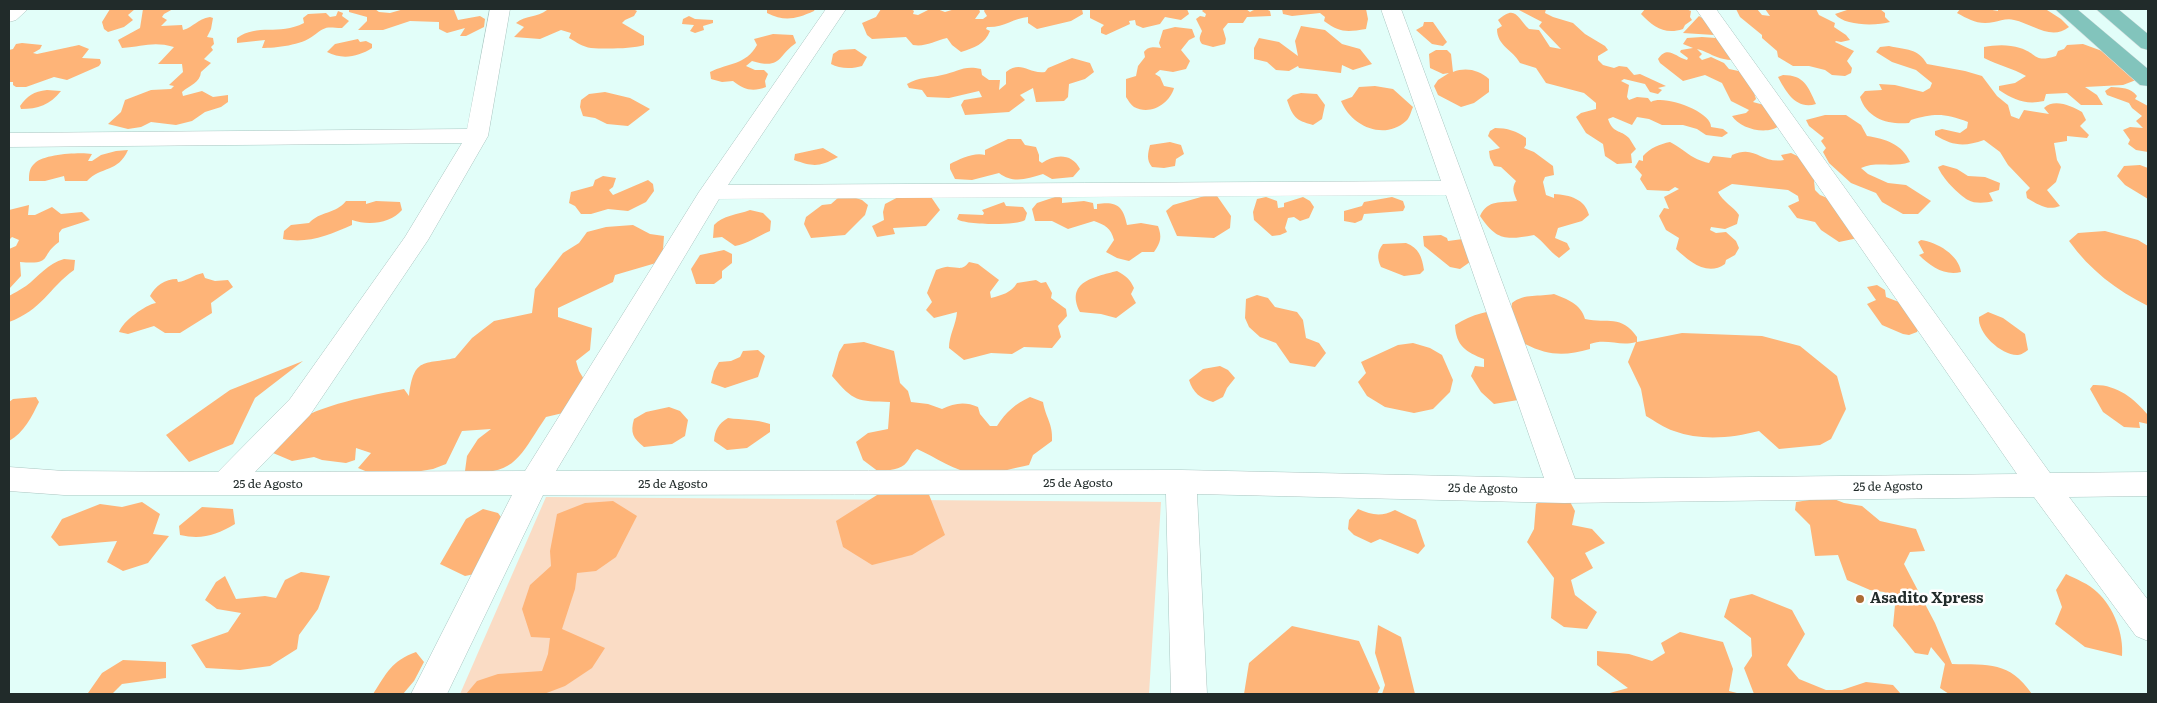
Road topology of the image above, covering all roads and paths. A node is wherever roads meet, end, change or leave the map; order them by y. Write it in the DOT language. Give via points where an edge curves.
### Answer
graph roads {
  1 [pos="18,9"];
  2 [pos="500,9"];
  3 [pos="836,9"];
  4 [pos="1390,9"];
  5 [pos="1706,9"];
  6 [pos="2065,9"];
  7 [pos="2106,9"];
  8 [pos="9,16"];
  9 [pos="2148,44"];
  10 [pos="2148,80"];
  11 [pos="477,136"];
  12 [pos="9,140"];
  13 [pos="1456,188"];
  14 [pos="710,192"];
  15 [pos="9,479"];
  16 [pos="1181,482"];
  17 [pos="225,484"];
  18 [pos="533,484"];
  19 [pos="2148,484"];
  20 [pos="2042,485"];
  21 [pos="1564,491"];
  22 [pos="2148,626"];
  23 [pos="429,694"];
  24 [pos="1189,694"];
  1 -- 8 [label="street"];
  2 -- 11 [label="street"];
  3 -- 14 [label="street"];
  4 -- 13 [label="street"];
  5 -- 20 [label="street"];
  6 -- 10 [label="main road"];
  7 -- 9 [label="main road"];
  11 -- 12 [label="street"];
  11 -- 17 [label="street" via="416,240 300,407"];
  13 -- 14 [label="street"];
  13 -- 21 [label="street"];
  14 -- 18 [label="street"];
  15 -- 17 [label="street, 25 de Agosto" via="64,483"];
  16 -- 18 [label="street, 25 de Agosto"];
  16 -- 21 [label="street, 25 de Agosto"];
  16 -- 24 [label="street"];
  17 -- 18 [label="street, 25 de Agosto"];
  18 -- 23 [label="street"];
  19 -- 20 [label="street, 25 de Agosto"];
  20 -- 21 [label="street, 25 de Agosto"];
  20 -- 22 [label="street"];
}
